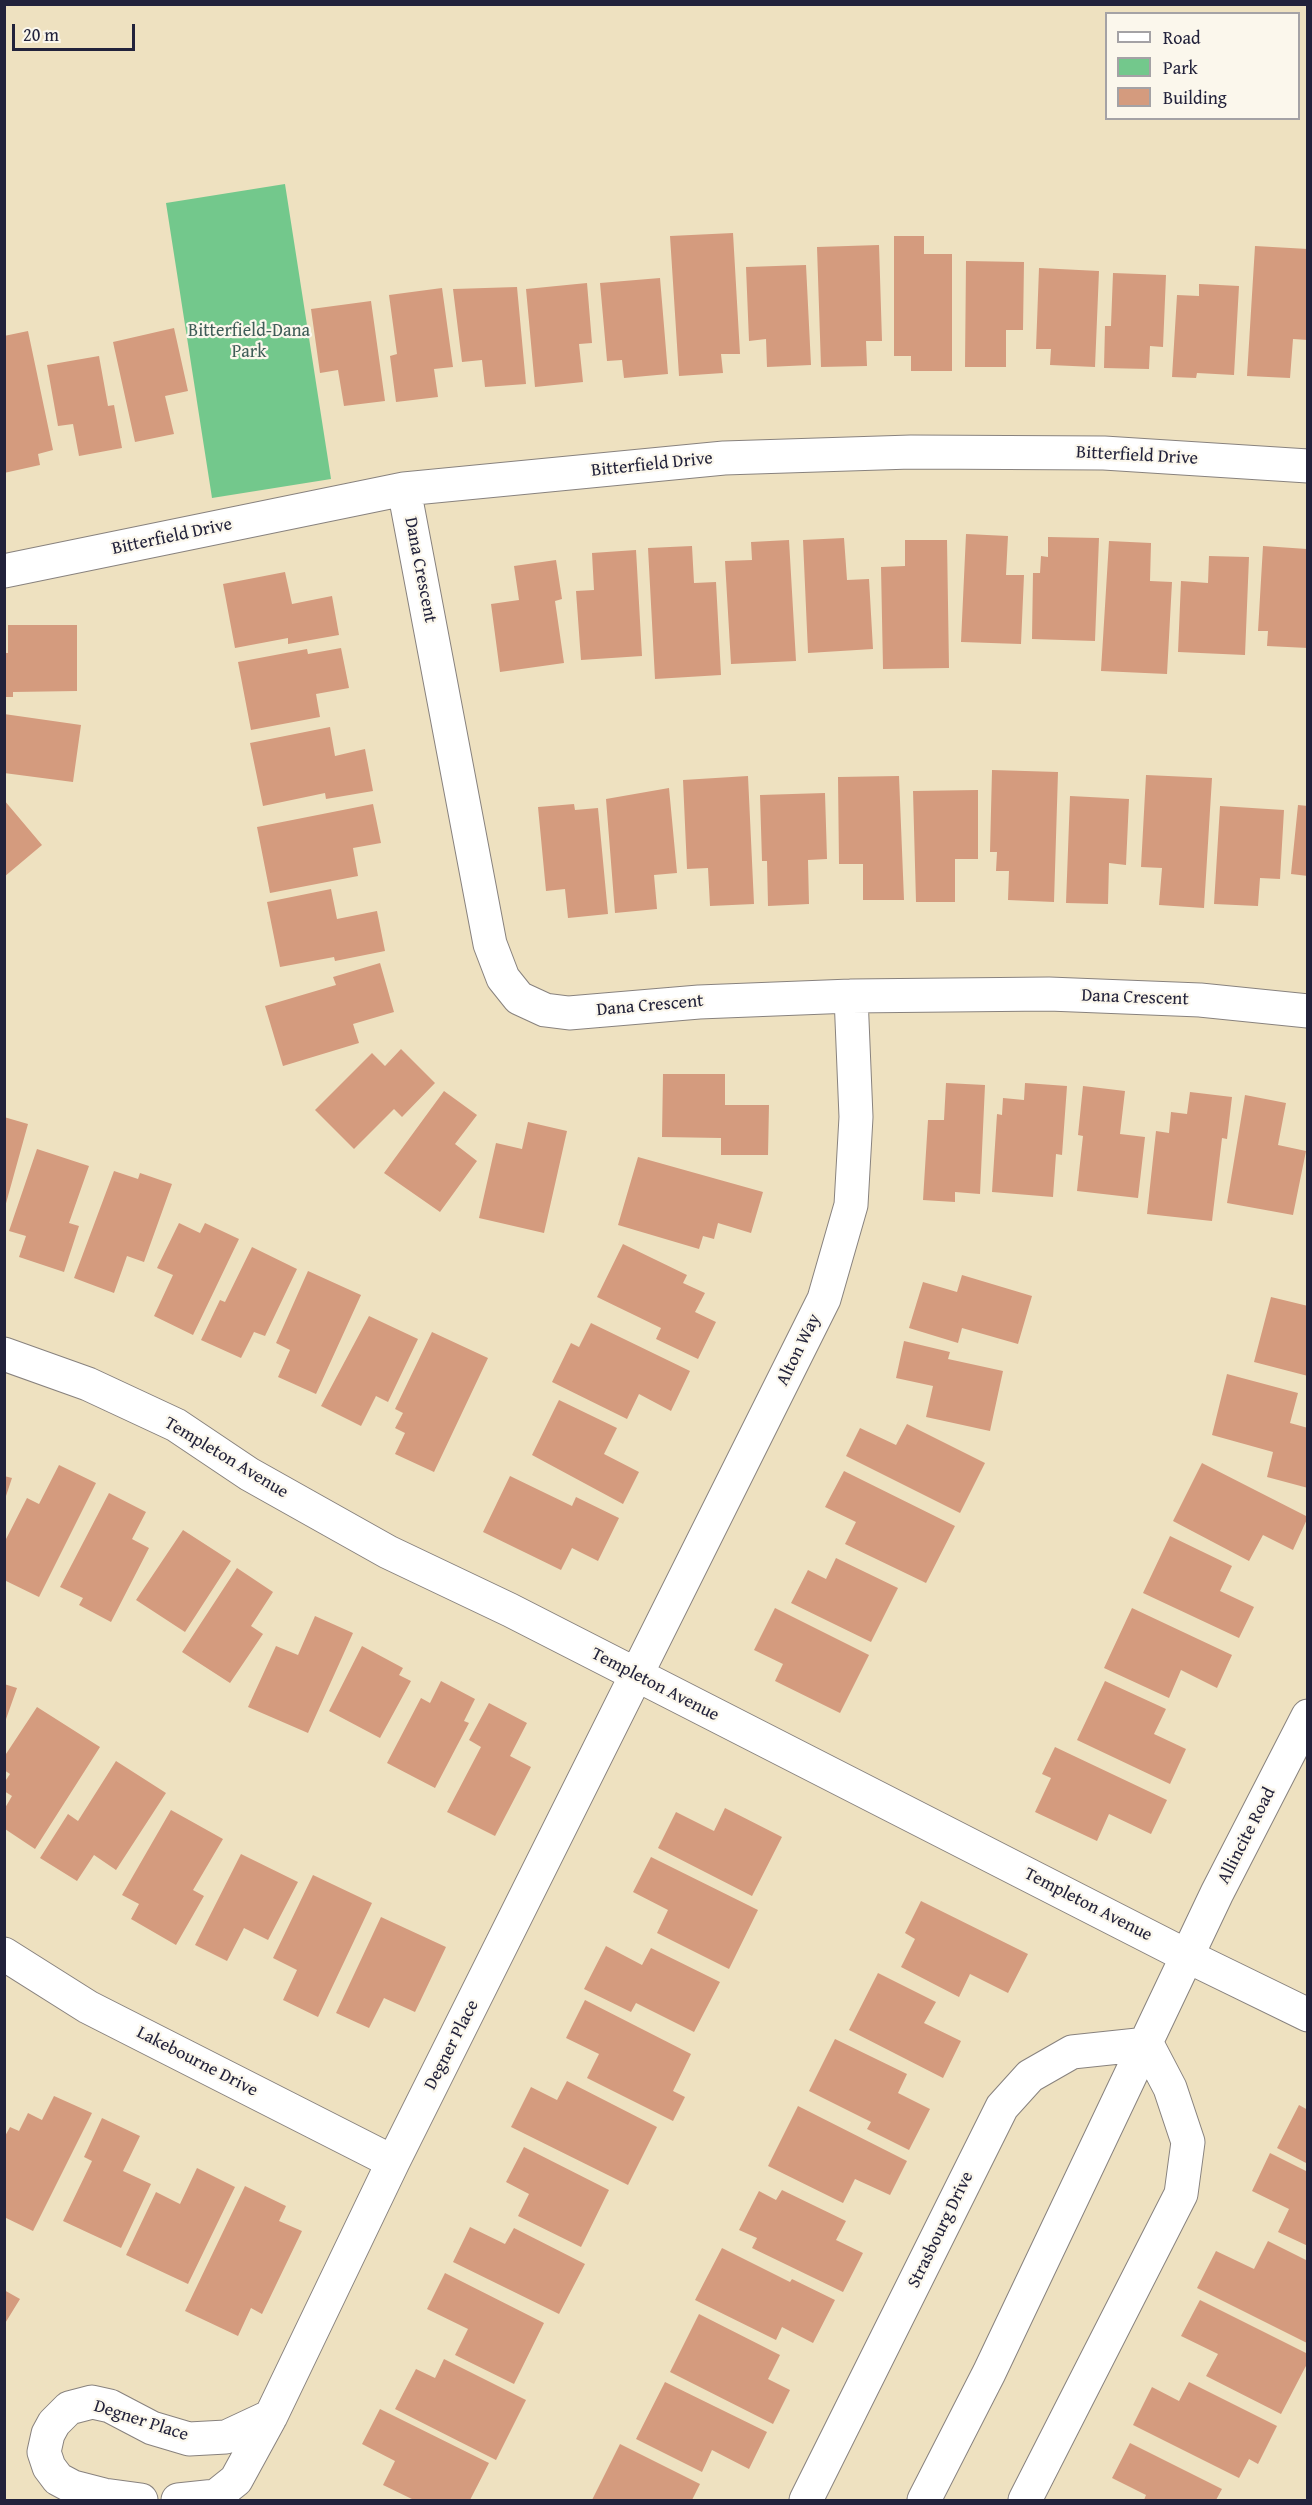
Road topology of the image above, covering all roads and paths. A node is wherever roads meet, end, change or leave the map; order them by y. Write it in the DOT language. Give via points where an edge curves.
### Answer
graph roads {
  1 [pos="1308,466"];
  2 [pos="404,489"];
  3 [pos="4,571"];
  4 [pos="851,996"];
  5 [pos="1308,1011"];
  6 [pos="4,1354"];
  7 [pos="637,1676"];
  8 [pos="1308,1716"];
  9 [pos="4,1954"];
  10 [pos="1187,1956"];
  11 [pos="1308,2015"];
  12 [pos="1147,2043"];
  13 [pos="393,2162"];
  14 [pos="271,2416"];
  15 [pos="141,2500"];
  16 [pos="178,2500"];
  17 [pos="806,2500"];
  18 [pos="924,2500"];
  19 [pos="1025,2500"];
  1 -- 2 [label="street, Bitterfield Drive" via="1104,453 911,452 724,458"];
  2 -- 3 [label="street, Bitterfield Drive"];
  2 -- 4 [label="street, Dana Crescent" via="490,944 503,978 519,998 545,1010 569,1013 699,1002"];
  4 -- 5 [label="street, Dana Crescent" via="1049,994 1200,1000"];
  4 -- 7 [label="street, Alton Way" via="856,1117 851,1205 824,1299"];
  6 -- 7 [label="street, Templeton Avenue" via="88,1384 176,1425 249,1474 388,1552"];
  7 -- 10 [label="street, Templeton Avenue"];
  7 -- 13 [label="street, Degner Place"];
  8 -- 10 [label="street, Allincite Road"];
  9 -- 13 [label="street, Lakebourne Drive" via="88,2007"];
  10 -- 11 [label="street, Templeton Avenue"];
  10 -- 12 [label="street"];
  12 -- 17 [label="street, Strasbourg Drive" via="1072,2052 1030,2076 1002,2107"];
  12 -- 18 [label="street"];
  12 -- 19 [label="street" via="1170,2088 1188,2142 1181,2194"];
  13 -- 14 [label="street, Degner Place"];
  14 -- 15 [label="street, Degner Place" via="226,2437 189,2439 152,2428 110,2406 92,2402 69,2408 54,2423 44,2452 58,2479 104,2495"];
  14 -- 16 [label="street, Degner Place" via="236,2480 216,2496"];
}
